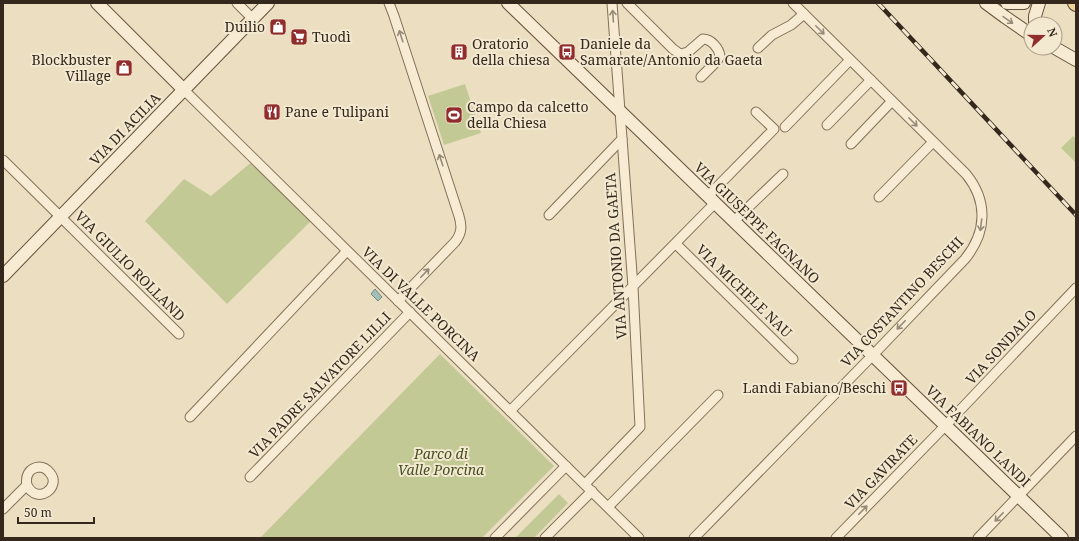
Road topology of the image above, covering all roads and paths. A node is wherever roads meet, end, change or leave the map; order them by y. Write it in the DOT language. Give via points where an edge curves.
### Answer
graph roads {
  1 [pos="97,3"];
  2 [pos="237,3"];
  3 [pos="268,3"];
  4 [pos="389,3"];
  5 [pos="508,3"];
  6 [pos="612,3"];
  7 [pos="627,3"];
  8 [pos="793,3"];
  9 [pos="986,3"];
  10 [pos="1007,3"];
  11 [pos="1024,3"];
  12 [pos="1038,3"];
  13 [pos="804,14"];
  14 [pos="1035,16"];
  15 [pos="253,19"];
  16 [pos="1023,29"];
  17 [pos="758,48"];
  18 [pos="1063,53"];
  19 [pos="850,60"];
  20 [pos="1076,60"];
  21 [pos="701,78"];
  22 [pos="870,80"];
  23 [pos="184,90"];
  24 [pos="892,101"];
  25 [pos="620,111"];
  26 [pos="756,112"];
  27 [pos="827,125"];
  28 [pos="785,127"];
  29 [pos="622,139"];
  30 [pos="933,142"];
  31 [pos="852,144"];
  32 [pos="3,160"];
  33 [pos="783,174"];
  34 [pos="879,197"];
  35 [pos="712,200"];
  36 [pos="549,215"];
  37 [pos="61,217"];
  38 [pos="734,221"];
  39 [pos="676,244"];
  40 [pos="347,251"];
  41 [pos="3,276"];
  42 [pos="633,287"];
  43 [pos="1076,288"];
  44 [pos="398,301"];
  45 [pos="410,312"];
  46 [pos="179,334"];
  47 [pos="872,356"];
  48 [pos="793,359"];
  49 [pos="718,395"];
  50 [pos="510,411"];
  51 [pos="190,417"];
  52 [pos="946,425"];
  53 [pos="1076,436"];
  54 [pos="566,466"];
  55 [pos="250,477"];
  56 [pos="585,484"];
  57 [pos="27,485"];
  58 [pos="592,491"];
  59 [pos="1019,496"];
  60 [pos="608,507"];
  61 [pos="3,509"];
  62 [pos="495,538"];
  63 [pos="545,538"];
  64 [pos="639,538"];
  65 [pos="694,538"];
  66 [pos="836,538"];
  67 [pos="978,538"];
  68 [pos="1062,538"];
  1 -- 23 [label="street"];
  2 -- 15 [label="street"];
  3 -- 15 [label="street, VIA DI ACILIA"];
  44 -- 4 [label="street, one-way" via="455,242 460,235 461,226"];
  5 -- 25 [label="street, VIA GIUSEPPE FAGNANO"];
  25 -- 6 [label="street, VIA ANTONIO DA GAETA, one-way"];
  7 -- 21 [label="street" via="680,54 688,52 703,39 710,41 720,56"];
  8 -- 13 [label="street, VIA COSTANTINO BESCHI"];
  9 -- 16 [label="street, one-way"];
  10 -- 11 [label="street"];
  12 -- 14 [label="street"];
  13 -- 17 [label="street" via="791,25 772,35"];
  13 -- 19 [label="street, VIA COSTANTINO BESCHI, one-way"];
  15 -- 23 [label="street, VIA DI ACILIA"];
  18 -- 20 [label="street"];
  19 -- 22 [label="street, VIA COSTANTINO BESCHI"];
  19 -- 28 [label="street"];
  22 -- 24 [label="street, VIA COSTANTINO BESCHI"];
  22 -- 27 [label="street"];
  23 -- 37 [label="street, VIA DI ACILIA"];
  23 -- 40 [label="street, VIA DI VALLE PORCINA"];
  24 -- 30 [label="street, VIA COSTANTINO BESCHI, one-way"];
  24 -- 31 [label="street"];
  25 -- 29 [label="street, VIA ANTONIO DA GAETA"];
  25 -- 35 [label="street, VIA GIUSEPPE FAGNANO"];
  26 -- 35 [label="street" via="774,129"];
  29 -- 36 [label="street"];
  29 -- 42 [label="street, VIA ANTONIO DA GAETA"];
  30 -- 34 [label="street"];
  30 -- 47 [label="street, VIA COSTANTINO BESCHI, one-way" via="966,174 976,189 982,211 979,234 973,249 965,259"];
  32 -- 37 [label="street, VIA GIULIO ROLLAND"];
  33 -- 38 [label="street"];
  35 -- 38 [label="street, VIA GIUSEPPE FAGNANO"];
  35 -- 39 [label="street"];
  37 -- 41 [label="street, VIA DI ACILIA"];
  37 -- 46 [label="street, VIA GIULIO ROLLAND"];
  38 -- 47 [label="street, VIA GIUSEPPE FAGNANO"];
  39 -- 42 [label="street"];
  39 -- 48 [label="street, VIA MICHELE NAU"];
  40 -- 44 [label="street, VIA DI VALLE PORCINA"];
  40 -- 51 [label="street"];
  42 -- 50 [label="street"];
  42 -- 56 [label="street, VIA ANTONIO DA GAETA" via="640,427"];
  43 -- 52 [label="street, VIA SONDALO"];
  44 -- 45 [label="street, VIA DI VALLE PORCINA"];
  45 -- 50 [label="street, VIA DI VALLE PORCINA"];
  45 -- 55 [label="street, VIA PADRE SALVATORE LILLI"];
  47 -- 52 [label="street, VIA FABIANO LANDI"];
  47 -- 65 [label="street, VIA COSTANTINO BESCHI"];
  49 -- 60 [label="street"];
  50 -- 54 [label="street, VIA DI VALLE PORCINA"];
  52 -- 59 [label="street, VIA FABIANO LANDI"];
  66 -- 52 [label="street, VIA GAVIRATE, one-way"];
  53 -- 59 [label="street"];
  54 -- 56 [label="street, VIA DI VALLE PORCINA"];
  54 -- 62 [label="street"];
  56 -- 58 [label="street, VIA DI VALLE PORCINA"];
  57 -- 61 [label="street"];
  58 -- 60 [label="street, VIA DI VALLE PORCINA"];
  58 -- 63 [label="street"];
  59 -- 67 [label="street, one-way"];
  59 -- 68 [label="street, VIA FABIANO LANDI"];
  60 -- 64 [label="street, VIA DI VALLE PORCINA"];
}
